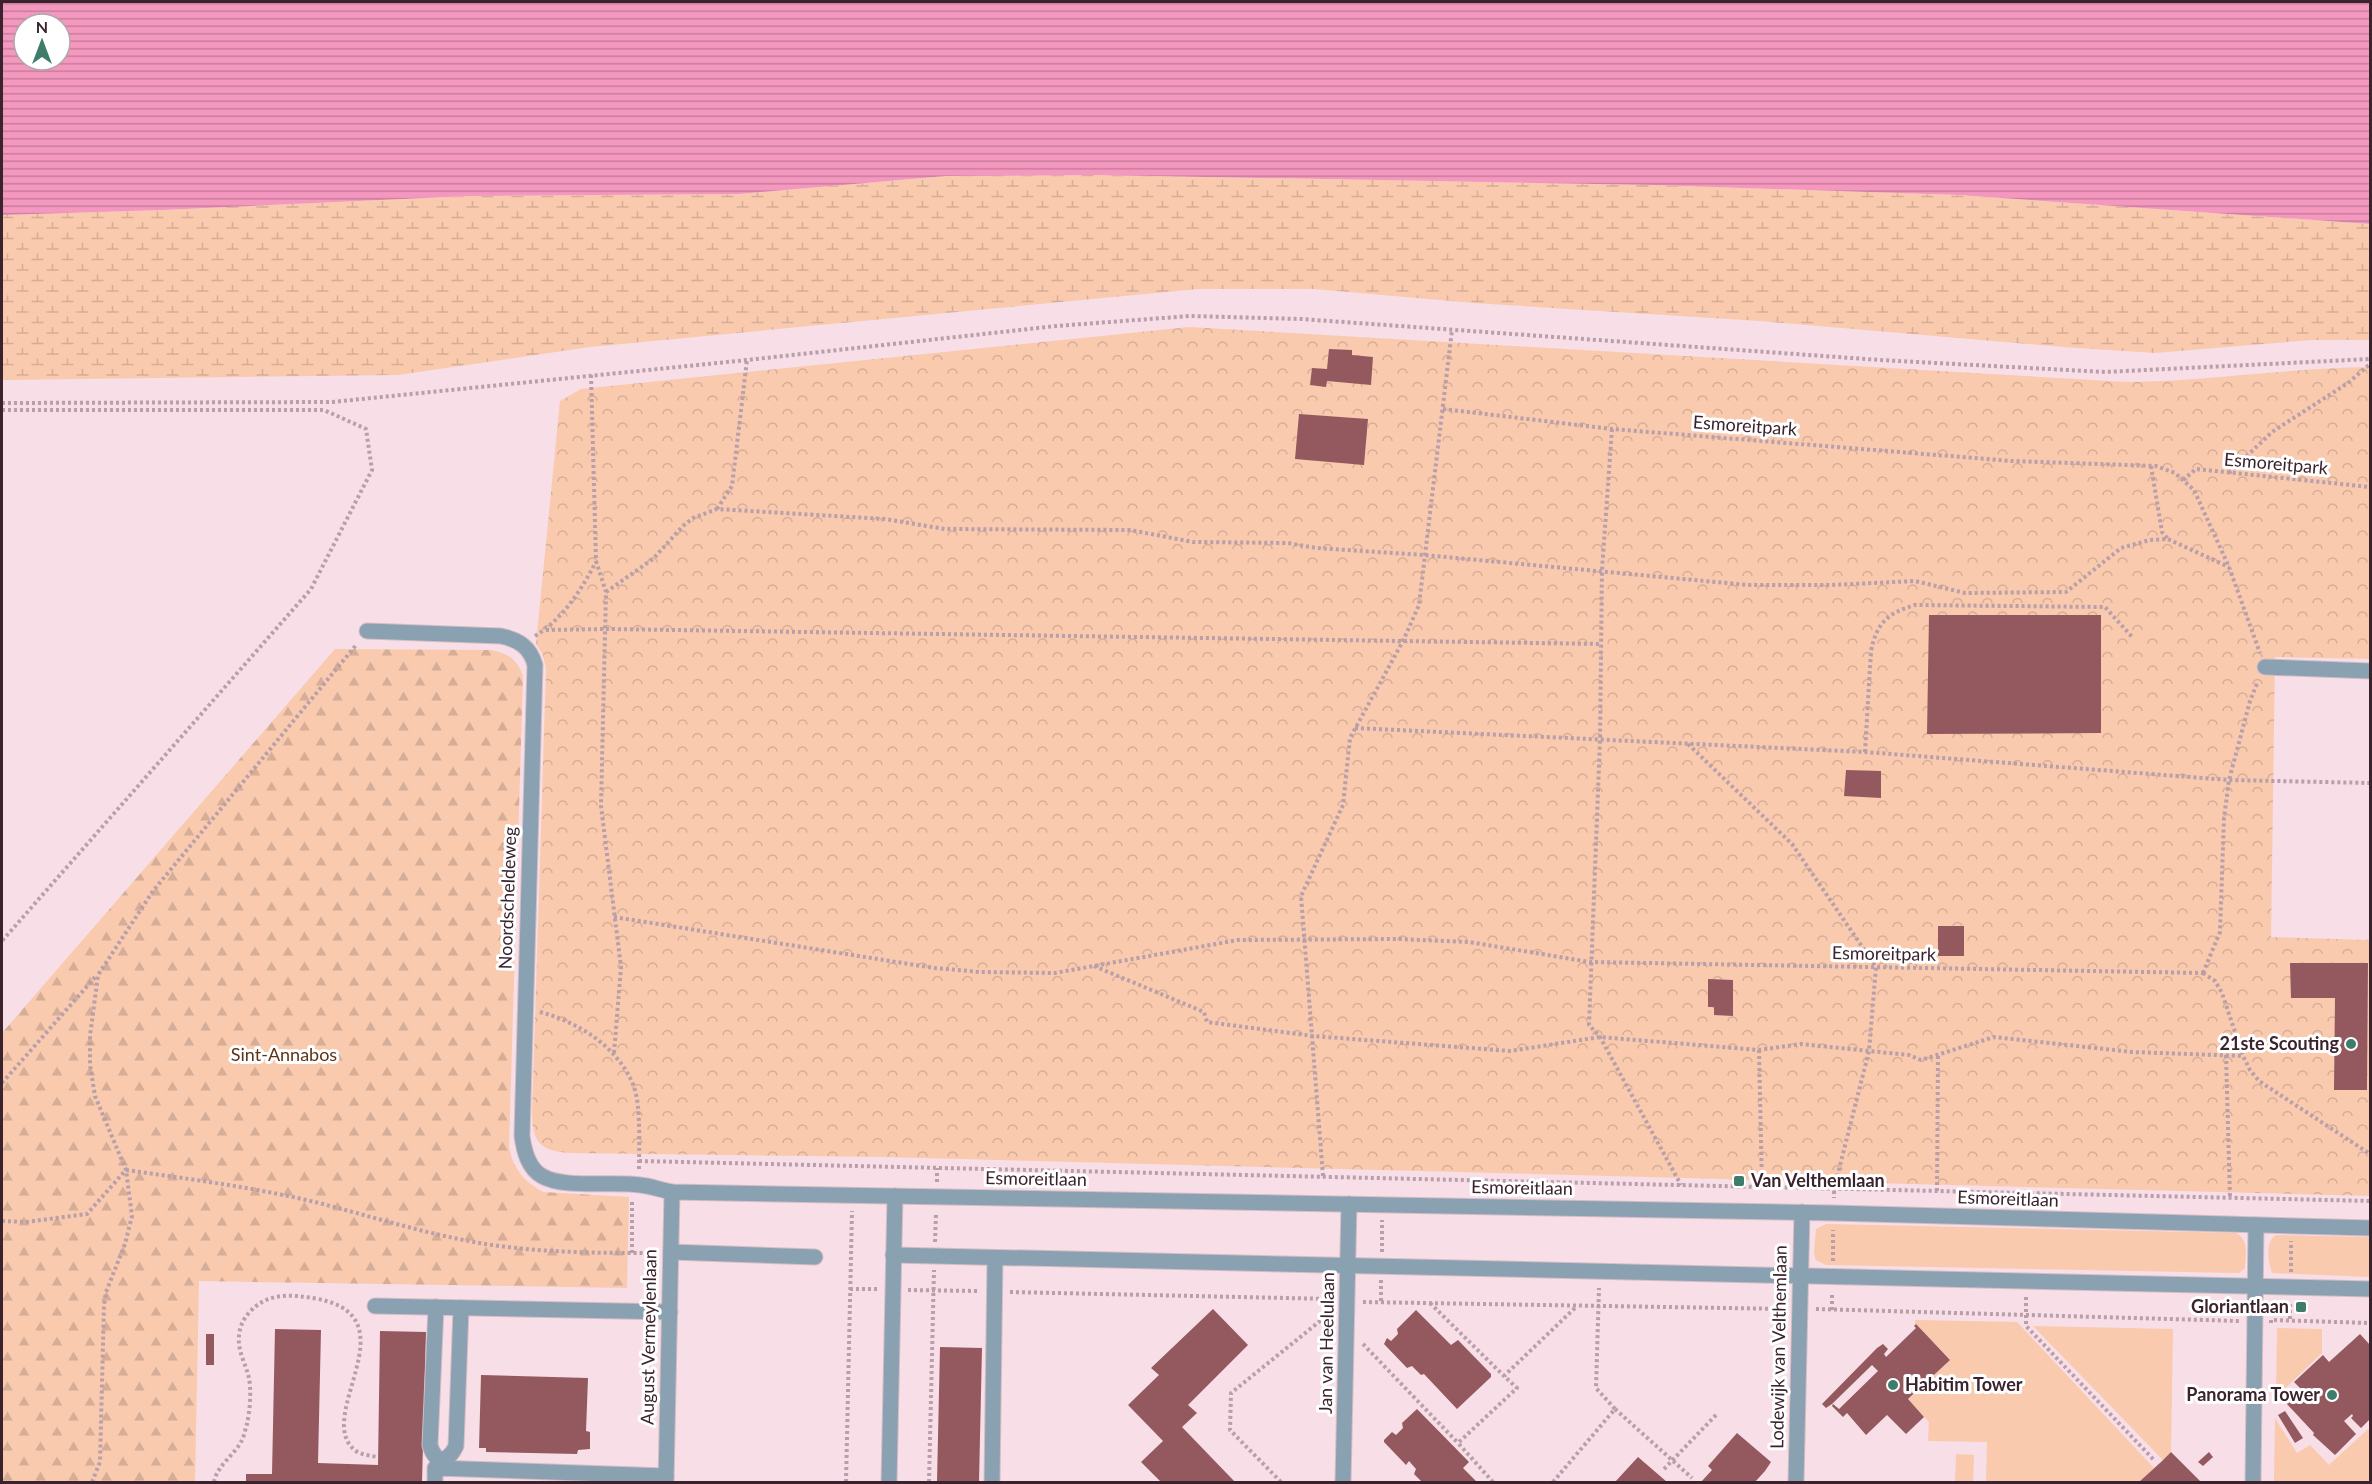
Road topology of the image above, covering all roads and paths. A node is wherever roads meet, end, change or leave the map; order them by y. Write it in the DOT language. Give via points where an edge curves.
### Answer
graph roads {
  1 [pos="1452,330"];
  2 [pos="2370,359"];
  3 [pos="747,360"];
  4 [pos="2370,364"];
  5 [pos="591,375"];
  6 [pos="2,403"];
  7 [pos="1443,409"];
  8 [pos="2,410"];
  9 [pos="1612,429"];
  10 [pos="2151,466"];
  11 [pos="2229,474"];
  12 [pos="2183,480"];
  13 [pos="2370,487"];
  14 [pos="717,509"];
  15 [pos="2168,539"];
  16 [pos="1424,555"];
  17 [pos="596,561"];
  18 [pos="2229,567"];
  19 [pos="1602,570"];
  20 [pos="606,592"];
  21 [pos="607,628"];
  22 [pos="367,631"];
  23 [pos="2133,638"];
  24 [pos="1403,641"];
  25 [pos="1602,644"];
  26 [pos="2265,667"];
  27 [pos="2370,671"];
  28 [pos="1355,728"];
  29 [pos="1600,740"];
  30 [pos="1688,744"];
  31 [pos="1865,752"];
  32 [pos="2229,780"];
  33 [pos="2370,783"];
  34 [pos="614,917"];
  35 [pos="1304,940"];
  36 [pos="2,941"];
  37 [pos="1590,962"];
  38 [pos="1093,966"];
  39 [pos="1876,968"];
  40 [pos="2203,973"];
  41 [pos="98,975"];
  42 [pos="524,1008"];
  43 [pos="1313,1036"];
  44 [pos="1600,1037"];
  45 [pos="1759,1050"];
  46 [pos="1869,1051"];
  47 [pos="614,1053"];
  48 [pos="1938,1055"];
  49 [pos="2226,1055"];
  50 [pos="2243,1056"];
  51 [pos="2,1083"];
  52 [pos="2370,1154"];
  53 [pos="639,1161"];
  54 [pos="937,1168"];
  55 [pos="126,1170"];
  56 [pos="1323,1176"];
  57 [pos="1383,1178"];
  58 [pos="639,1184"];
  59 [pos="1681,1185"];
  60 [pos="1762,1187"];
  61 [pos="1834,1189"];
  62 [pos="1937,1191"];
  63 [pos="672,1192"];
  64 [pos="852,1195"];
  65 [pos="895,1196"];
  66 [pos="936,1197"];
  67 [pos="2230,1198"];
  68 [pos="2291,1199"];
  69 [pos="2370,1202"];
  70 [pos="1349,1204"];
  71 [pos="1383,1205"];
  72 [pos="1802,1212"];
  73 [pos="1833,1213"];
  74 [pos="2,1221"];
  75 [pos="2256,1225"];
  76 [pos="2292,1226"];
  77 [pos="2370,1228"];
  78 [pos="671,1252"];
  79 [pos="632,1253"];
  80 [pos="893,1255"];
  81 [pos="934,1256"];
  82 [pos="815,1257"];
  83 [pos="995,1258"];
  84 [pos="1348,1266"];
  85 [pos="1381,1267"];
  86 [pos="1599,1272"];
  87 [pos="1800,1276"];
  88 [pos="1832,1277"];
  89 [pos="2026,1282"];
  90 [pos="2256,1287"];
  91 [pos="2290,1288"];
  92 [pos="850,1289"];
  93 [pos="2370,1289"];
  94 [pos="893,1290"];
  95 [pos="933,1290"];
  96 [pos="994,1292"];
  97 [pos="1347,1300"];
  98 [pos="1363,1300"];
  99 [pos="1381,1301"];
  100 [pos="1429,1302"];
  101 [pos="1577,1305"];
  102 [pos="375,1306"];
  103 [pos="1598,1306"];
  104 [pos="435,1307"];
  105 [pos="461,1308"];
  106 [pos="1807,1309"];
  107 [pos="1832,1310"];
  108 [pos="1363,1311"];
  109 [pos="670,1312"];
  110 [pos="2026,1314"];
  111 [pos="2255,1321"];
  112 [pos="2290,1321"];
  113 [pos="2370,1323"];
  114 [pos="2271,1332"];
  115 [pos="1362,1355"];
  116 [pos="1504,1376"];
  117 [pos="1615,1409"];
  118 [pos="1717,1414"];
  119 [pos="1458,1443"];
  120 [pos="378,1457"];
  121 [pos="1671,1460"];
  122 [pos="2155,1461"];
  123 [pos="1664,1469"];
  124 [pos="519,1476"];
  125 [pos="1692,1478"];
  126 [pos="666,1479"];
  127 [pos="92,1482"];
  128 [pos="214,1482"];
  129 [pos="435,1482"];
  130 [pos="846,1482"];
  131 [pos="889,1482"];
  132 [pos="929,1482"];
  133 [pos="992,1482"];
  134 [pos="1281,1482"];
  135 [pos="1343,1482"];
  136 [pos="1493,1482"];
  137 [pos="1553,1482"];
  138 [pos="1796,1482"];
  139 [pos="2253,1482"];
  1 -- 2 [label="path" via="2123,373"];
  1 -- 3 [label="path" via="1190,316 1056,326"];
  1 -- 7 [label="path"];
  3 -- 5 [label="path"];
  3 -- 14 [label="path" via="732,486"];
  4 -- 11 [label="path" via="2348,383 2272,432"];
  5 -- 6 [label="path" via="332,402"];
  5 -- 17 [label="path"];
  7 -- 9 [label="path, Esmoreitpark"];
  7 -- 16 [label="path"];
  8 -- 36 [label="path" via="324,410 366,429 372,470 311,589"];
  9 -- 10 [label="path, Esmoreitpark" via="2012,460"];
  9 -- 19 [label="path"];
  10 -- 12 [label="path, Esmoreitpark" via="2175,473"];
  10 -- 15 [label="path" via="2162,532"];
  11 -- 12 [label="path, Esmoreitpark" via="2196,470"];
  11 -- 13 [label="path, Esmoreitpark"];
  12 -- 18 [label="path, Esmoreitpark" via="2194,490"];
  14 -- 16 [label="path" via="885,519 945,528 1130,530 1193,543 1288,543"];
  14 -- 20 [label="path" via="693,518 653,559"];
  15 -- 18 [label="path"];
  15 -- 19 [label="path" via="2121,548 2066,592 1965,593 1915,581 1748,585"];
  16 -- 19 [label="path"];
  16 -- 24 [label="path" via="1419,605"];
  17 -- 20 [label="path"];
  17 -- 21 [label="path" via="583,585 546,630"];
  18 -- 26 [label="path, Esmoreitpark"];
  19 -- 25 [label="path"];
  20 -- 21 [label="path"];
  21 -- 24 [label="path"];
  21 -- 34 [label="path" via="601,806"];
  22 -- 41 [label="path" via="153,891"];
  22 -- 42 [label="street, Noordscheldeweg" via="501,636 524,645 533,658"];
  23 -- 31 [label="path" via="2105,607 1915,605 1896,611 1874,635"];
  24 -- 25 [label="path"];
  24 -- 28 [label="path"];
  25 -- 29 [label="path"];
  26 -- 27 [label="street"];
  26 -- 32 [label="path" via="2250,701"];
  28 -- 29 [label="path"];
  28 -- 35 [label="path" via="1350,738 1343,806 1300,896"];
  29 -- 30 [label="path"];
  29 -- 37 [label="path"];
  30 -- 31 [label="path"];
  30 -- 39 [label="path" via="1792,844"];
  31 -- 32 [label="path"];
  32 -- 33 [label="path"];
  32 -- 40 [label="path" via="2220,932"];
  34 -- 38 [label="path, Esmoreitpark" via="934,968 1055,973"];
  34 -- 47 [label="path" via="621,968"];
  35 -- 37 [label="path, Esmoreitpark" via="1469,942"];
  35 -- 38 [label="path, Esmoreitpark" via="1238,940"];
  35 -- 43 [label="path"];
  37 -- 39 [label="path, Esmoreitpark"];
  37 -- 44 [label="path" via="1589,1025"];
  38 -- 43 [label="path" via="1204,1012 1207,1022"];
  39 -- 40 [label="path, Esmoreitpark"];
  39 -- 46 [label="path"];
  40 -- 50 [label="path" via="2215,981 2222,993"];
  41 -- 51 [label="path"];
  41 -- 55 [label="path" via="90,1065 95,1096"];
  42 -- 47 [label="path" via="559,1017"];
  42 -- 58 [label="street, Noordscheldeweg" via="522,1136 532,1167 556,1181"];
  43 -- 44 [label="path" via="1509,1051"];
  43 -- 56 [label="path"];
  44 -- 45 [label="path"];
  44 -- 59 [label="path"];
  45 -- 46 [label="path" via="1801,1044"];
  45 -- 60 [label="path"];
  46 -- 48 [label="path" via="1922,1060"];
  46 -- 61 [label="path"];
  47 -- 53 [label="path" via="634,1087"];
  48 -- 49 [label="path" via="1994,1037 2132,1052"];
  48 -- 62 [label="path"];
  49 -- 50 [label="path"];
  49 -- 67 [label="path"];
  50 -- 52 [label="path" via="2259,1081"];
  53 -- 54 [label="path"];
  53 -- 58 [label="path"];
  54 -- 56 [label="path"];
  54 -- 66 [label="path"];
  55 -- 74 [label="path" via="87,1214"];
  55 -- 79 [label="path" via="313,1202 492,1245 573,1254"];
  55 -- 127 [label="path" via="132,1216 104,1305 100,1462"];
  56 -- 57 [label="path"];
  57 -- 59 [label="path"];
  57 -- 71 [label="path"];
  58 -- 63 [label="street, Noordscheldeweg"];
  58 -- 79 [label="path" via="632,1194"];
  59 -- 60 [label="path"];
  60 -- 61 [label="path"];
  61 -- 62 [label="path"];
  61 -- 73 [label="path"];
  62 -- 67 [label="path"];
  63 -- 64 [label="street, Esmoreitlaan"];
  63 -- 78 [label="street, August Vermeylenlaan"];
  64 -- 65 [label="street, Esmoreitlaan"];
  64 -- 92 [label="path"];
  65 -- 66 [label="street, Esmoreitlaan"];
  65 -- 80 [label="street"];
  66 -- 70 [label="street, Esmoreitlaan"];
  66 -- 81 [label="path"];
  67 -- 68 [label="path"];
  68 -- 69 [label="path"];
  68 -- 76 [label="path"];
  70 -- 71 [label="street, Esmoreitlaan"];
  70 -- 84 [label="street, Jan van Heelulaan"];
  71 -- 72 [label="street, Esmoreitlaan"];
  71 -- 85 [label="path"];
  72 -- 73 [label="street, Esmoreitlaan"];
  72 -- 87 [label="street, Lodewijk van Velthemlaan"];
  73 -- 75 [label="street, Esmoreitlaan"];
  73 -- 88 [label="path"];
  75 -- 76 [label="street, Esmoreitlaan"];
  75 -- 90 [label="street"];
  76 -- 77 [label="street, Esmoreitlaan"];
  76 -- 91 [label="path"];
  78 -- 79 [label="path"];
  78 -- 82 [label="street"];
  78 -- 109 [label="street, August Vermeylenlaan"];
  80 -- 81 [label="street"];
  80 -- 94 [label="street"];
  81 -- 83 [label="street"];
  81 -- 95 [label="path"];
  83 -- 84 [label="street"];
  83 -- 96 [label="street"];
  84 -- 85 [label="street"];
  84 -- 97 [label="street, Jan van Heelulaan"];
  85 -- 86 [label="street"];
  85 -- 99 [label="path"];
  86 -- 87 [label="street"];
  86 -- 103 [label="path"];
  87 -- 88 [label="street"];
  87 -- 106 [label="street, Lodewijk van Velthemlaan"];
  88 -- 89 [label="street"];
  88 -- 107 [label="path"];
  89 -- 90 [label="street"];
  89 -- 110 [label="path"];
  90 -- 91 [label="street"];
  90 -- 111 [label="street"];
  91 -- 93 [label="street"];
  91 -- 112 [label="path"];
  92 -- 94 [label="path"];
  92 -- 130 [label="path"];
  94 -- 95 [label="path"];
  94 -- 131 [label="street"];
  95 -- 96 [label="path"];
  95 -- 132 [label="path"];
  96 -- 97 [label="path"];
  96 -- 133 [label="street"];
  97 -- 98 [label="path"];
  97 -- 134 [label="path" via="1231,1393 1230,1430"];
  97 -- 135 [label="street, Jan van Heelulaan"];
  98 -- 99 [label="path"];
  98 -- 108 [label="path"];
  99 -- 100 [label="path"];
  100 -- 101 [label="path"];
  100 -- 116 [label="path"];
  101 -- 103 [label="path"];
  101 -- 116 [label="path"];
  102 -- 104 [label="street"];
  103 -- 106 [label="path"];
  103 -- 117 [label="path" via="1596,1388"];
  104 -- 105 [label="street"];
  104 -- 105 [label="street" via="430,1445 438,1459 453,1454 456,1446"];
  105 -- 109 [label="street"];
  106 -- 107 [label="path"];
  106 -- 138 [label="street, Lodewijk van Velthemlaan"];
  107 -- 110 [label="path"];
  109 -- 126 [label="street, August Vermeylenlaan"];
  110 -- 111 [label="path"];
  110 -- 122 [label="path" via="2026,1326"];
  111 -- 139 [label="street"];
  112 -- 113 [label="path"];
  112 -- 114 [label="path" via="2271,1320"];
  115 -- 119 [label="path" via="1362,1343"];
  116 -- 119 [label="path" via="1517,1388"];
  117 -- 121 [label="path"];
  117 -- 137 [label="path"];
  118 -- 121 [label="path"];
  119 -- 136 [label="path"];
  120 -- 128 [label="path" via="358,1452 347,1441 343,1421 360,1357 359,1330 353,1318 342,1306 320,1299 274,1296 256,1304 242,1322 239,1343 249,1377 247,1422 242,1441 215,1475"];
  121 -- 123 [label="path"];
  121 -- 125 [label="path"];
  124 -- 126 [label="street"];
  124 -- 129 [label="street" via="435,1468"];
}
